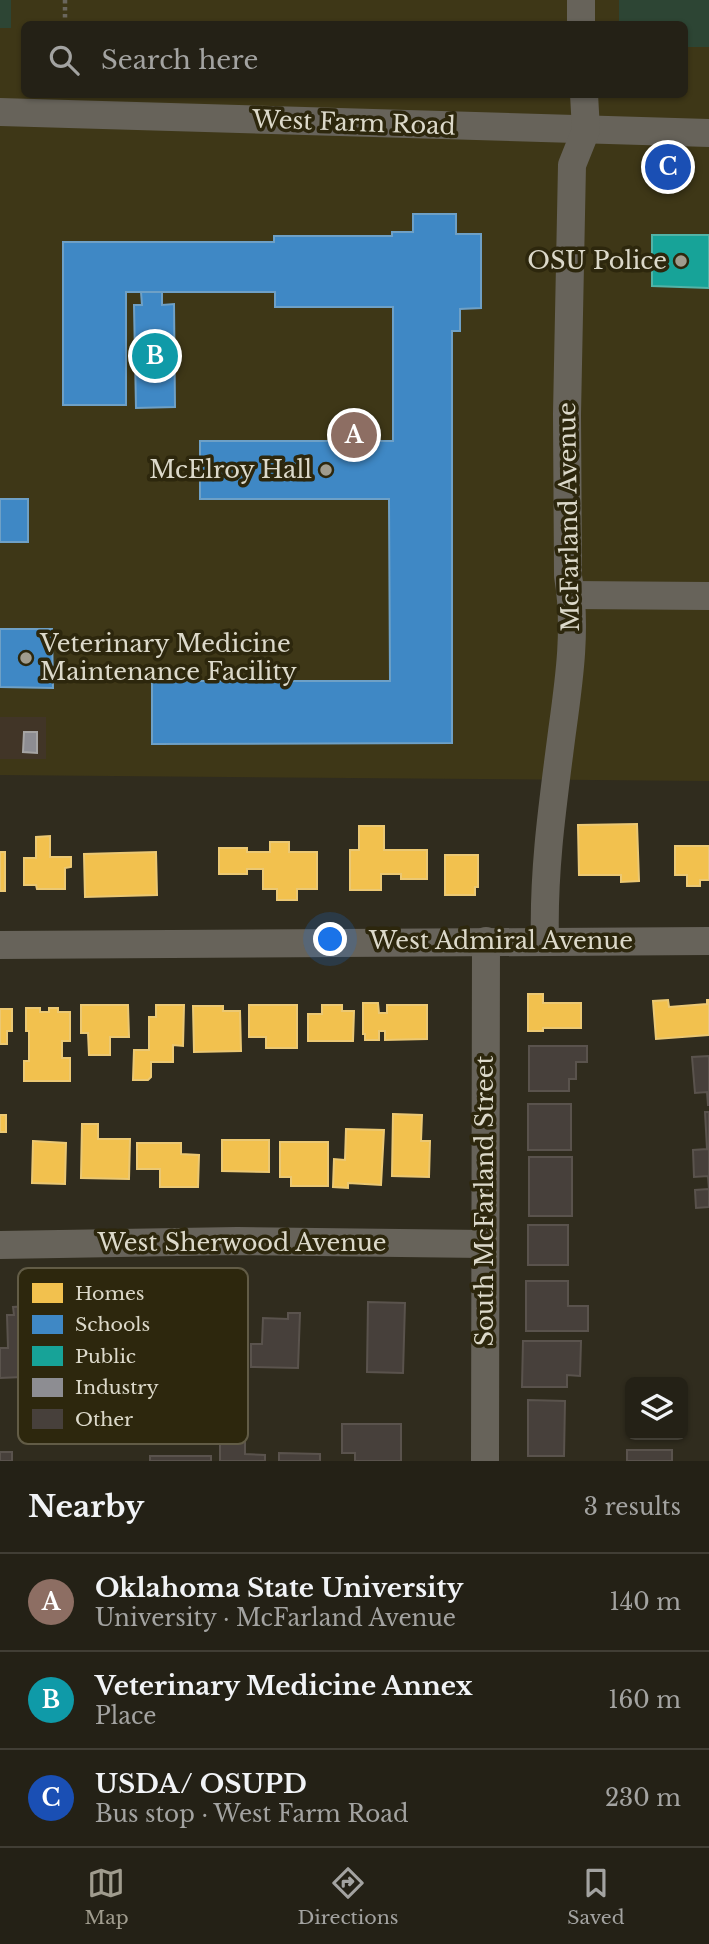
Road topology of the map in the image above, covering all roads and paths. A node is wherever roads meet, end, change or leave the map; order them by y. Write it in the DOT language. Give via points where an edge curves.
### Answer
graph roads {
  1 [pos="65,0"];
  2 [pos="581,0"];
  3 [pos="65,21"];
  4 [pos="581,21"];
  5 [pos="584,98"];
  6 [pos="0,112"];
  7 [pos="586,130"];
  8 [pos="709,133"];
  9 [pos="571,595"];
  10 [pos="709,596"];
  11 [pos="486,941"];
  12 [pos="545,941"];
  13 [pos="709,941"];
  14 [pos="0,945"];
  15 [pos="484,1244"];
  16 [pos="0,1245"];
  17 [pos="485,1461"];
  1 -- 3 [label="path"];
  2 -- 4 [label="street"];
  5 -- 7 [label="street, McFarland Avenue"];
  6 -- 7 [label="street, West Farm Road"];
  7 -- 8 [label="street, West Farm Road"];
  7 -- 9 [label="street, McFarland Avenue" via="572,165 567,414"];
  9 -- 10 [label="street"];
  9 -- 12 [label="street, McFarland Avenue" via="567,699 544,874"];
  11 -- 12 [label="street, West Admiral Avenue"];
  11 -- 14 [label="street, West Admiral Avenue"];
  11 -- 15 [label="street, South McFarland Street"];
  12 -- 13 [label="street, West Admiral Avenue"];
  15 -- 16 [label="street, West Sherwood Avenue" via="237,1241"];
  15 -- 17 [label="street, South McFarland Street"];
}
